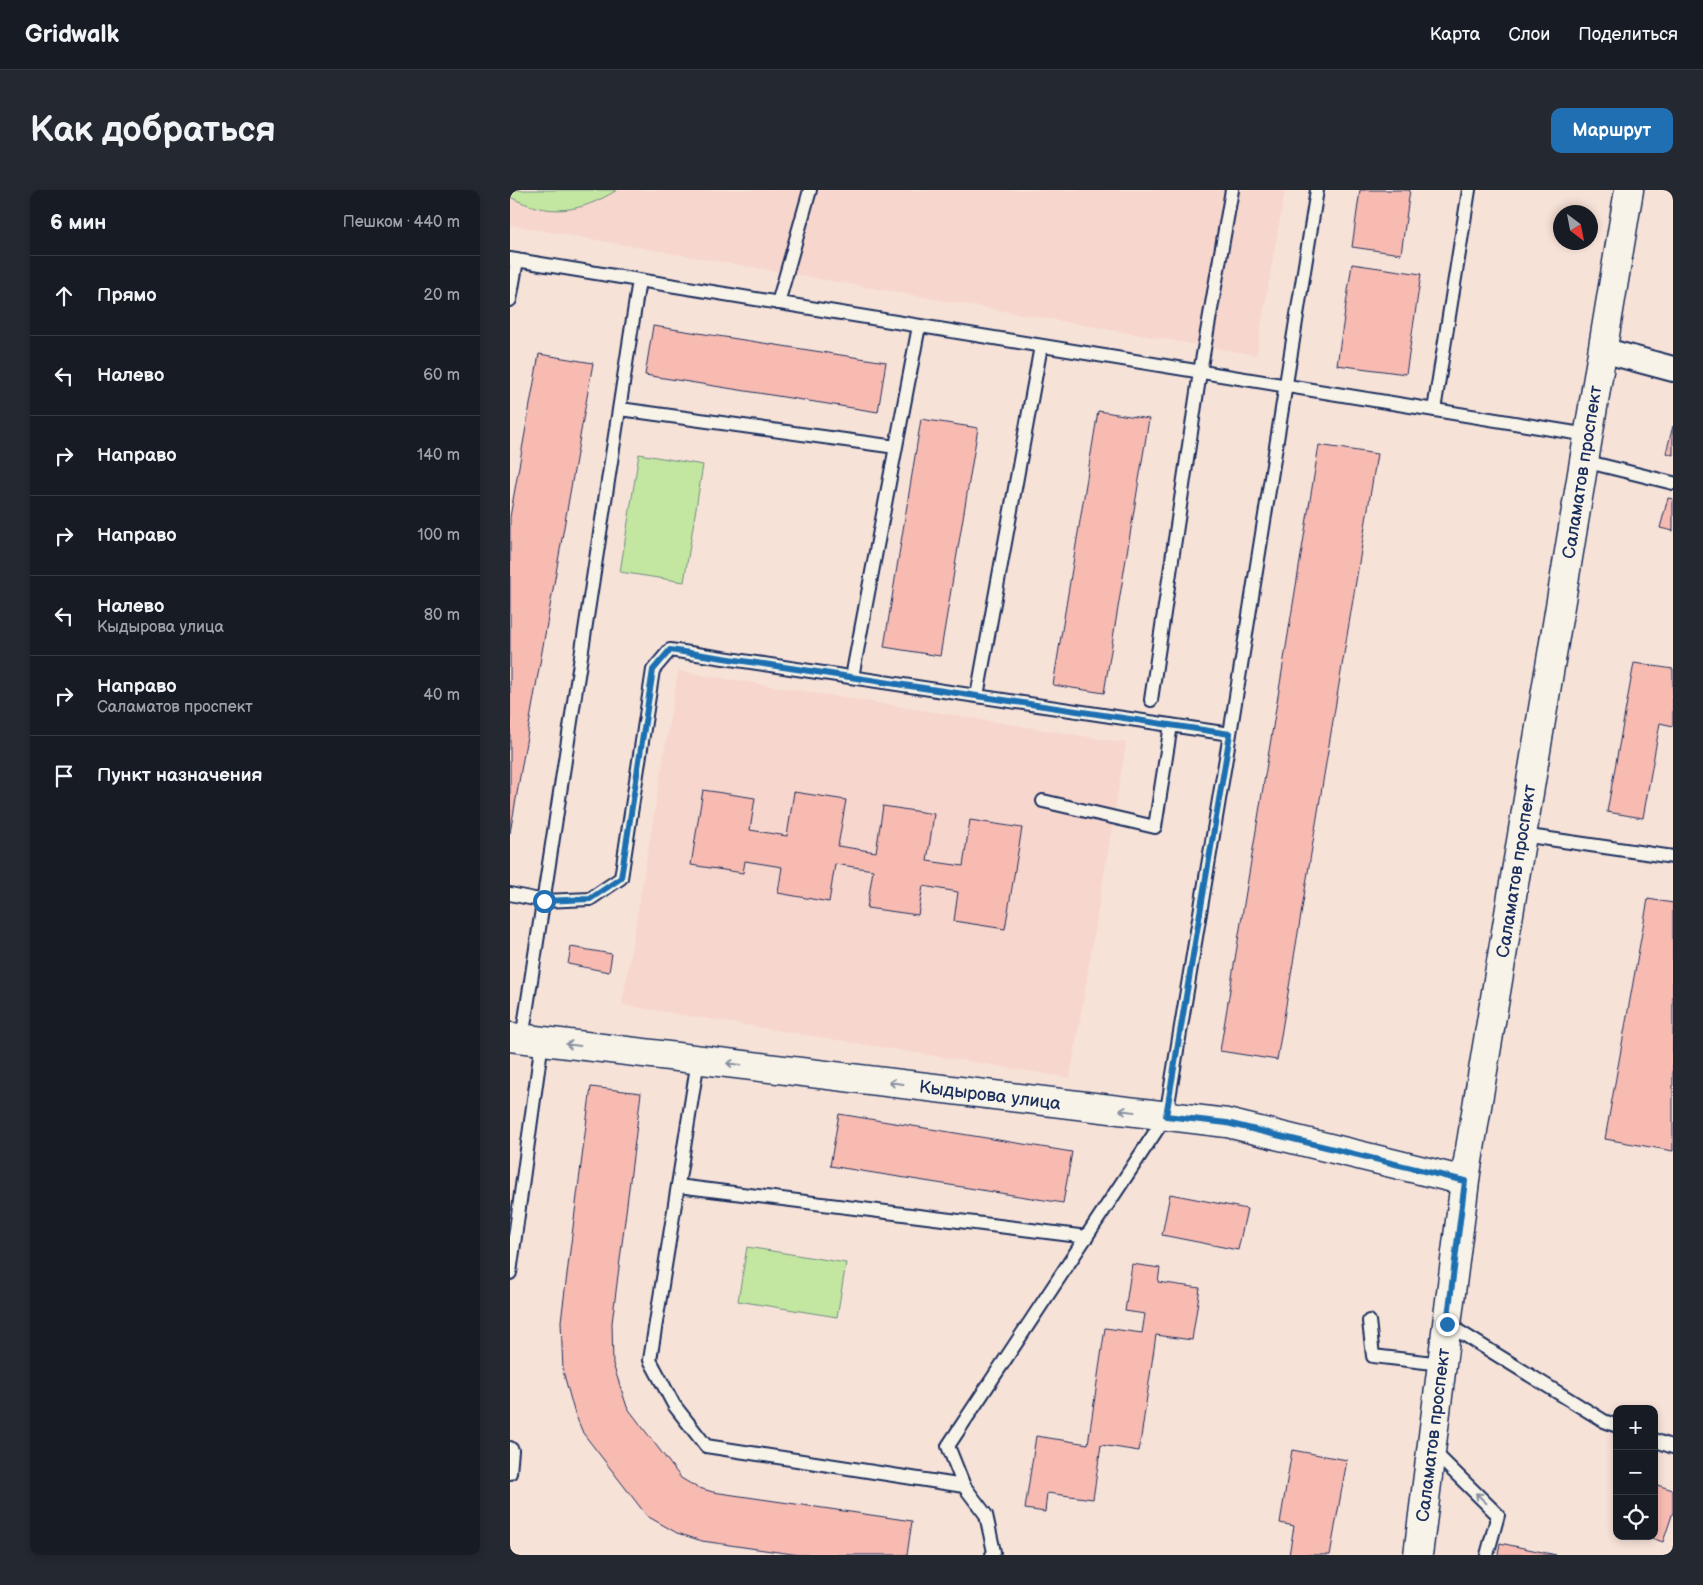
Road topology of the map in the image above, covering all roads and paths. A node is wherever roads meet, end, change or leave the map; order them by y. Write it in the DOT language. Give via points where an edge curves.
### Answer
graph roads {
  1 [pos="810,190"];
  2 [pos="1232,190"];
  3 [pos="1317,190"];
  4 [pos="1469,190"];
  5 [pos="1628,190"];
  6 [pos="513,259"];
  7 [pos="640,280"];
  8 [pos="510,300"];
  9 [pos="778,303"];
  10 [pos="918,326"];
  11 [pos="1041,346"];
  12 [pos="1602,350"];
  13 [pos="1673,369"];
  14 [pos="1200,372"];
  15 [pos="1285,386"];
  16 [pos="620,409"];
  17 [pos="1434,410"];
  18 [pos="896,447"];
  19 [pos="1586,448"];
  20 [pos="1673,482"];
  21 [pos="852,677"];
  22 [pos="977,696"];
  23 [pos="1151,700"];
  24 [pos="1171,725"];
  25 [pos="1230,734"];
  26 [pos="1042,802"];
  27 [pos="1522,835"];
  28 [pos="1673,857"];
  29 [pos="510,894"];
  30 [pos="544,901"];
  31 [pos="525,1039"];
  32 [pos="698,1060"];
  33 [pos="1166,1116"];
  34 [pos="1465,1181"];
  35 [pos="678,1186"];
  36 [pos="1087,1236"];
  37 [pos="510,1272"];
  38 [pos="1369,1321"];
  39 [pos="1447,1324"];
  40 [pos="1442,1364"];
  41 [pos="1613,1424"];
  42 [pos="1658,1441"];
  43 [pos="1673,1447"];
  44 [pos="510,1448"];
  45 [pos="1432,1450"];
  46 [pos="510,1473"];
  47 [pos="964,1486"];
  48 [pos="992,1555"];
  49 [pos="1418,1555"];
  50 [pos="1487,1555"];
  1 -- 9 [label="lane"];
  2 -- 14 [label="lane"];
  3 -- 15 [label="lane"];
  4 -- 17 [label="lane"];
  5 -- 12 [label="street, Саламатов проспект"];
  6 -- 7 [label="lane"];
  6 -- 8 [label="lane"];
  7 -- 9 [label="lane"];
  7 -- 16 [label="lane"];
  9 -- 10 [label="lane"];
  10 -- 11 [label="lane"];
  10 -- 18 [label="lane"];
  11 -- 14 [label="lane"];
  11 -- 22 [label="lane"];
  12 -- 13 [label="street"];
  12 -- 19 [label="street, Саламатов проспект"];
  14 -- 15 [label="lane"];
  14 -- 23 [label="lane"];
  15 -- 17 [label="lane"];
  15 -- 25 [label="lane"];
  16 -- 18 [label="lane"];
  16 -- 30 [label="lane"];
  17 -- 19 [label="lane"];
  18 -- 21 [label="lane"];
  19 -- 20 [label="lane"];
  19 -- 27 [label="street, Саламатов проспект"];
  21 -- 22 [label="lane"];
  21 -- 30 [label="lane" via="670,650 653,670 621,878 590,899"];
  22 -- 24 [label="lane"];
  24 -- 25 [label="lane"];
  24 -- 26 [label="lane" via="1155,827"];
  25 -- 33 [label="lane"];
  27 -- 28 [label="lane"];
  27 -- 34 [label="street, Саламатов проспект"];
  29 -- 30 [label="lane"];
  30 -- 31 [label="lane"];
  32 -- 31 [label="street, Кыдырова улица, one-way"];
  31 -- 37 [label="lane"];
  33 -- 32 [label="street, Кыдырова улица, one-way"];
  32 -- 35 [label="lane"];
  33 -- 34 [label="street, Кыдырова улица" via="1227,1123"];
  33 -- 36 [label="lane"];
  34 -- 39 [label="street, Саламатов проспект"];
  35 -- 36 [label="lane"];
  35 -- 47 [label="lane" via="650,1360 674,1404 706,1446"];
  36 -- 47 [label="lane" via="948,1446"];
  38 -- 40 [label="lane" via="1373,1356"];
  39 -- 40 [label="street, Саламатов проспект"];
  39 -- 41 [label="lane"];
  40 -- 45 [label="street, Саламатов проспект"];
  42 -- 43 [label="lane"];
  44 -- 46 [label="lane"];
  45 -- 49 [label="street, Саламатов проспект"];
  50 -- 45 [label="lane, one-way" via="1498,1515"];
  47 -- 48 [label="lane" via="986,1515"];
}
